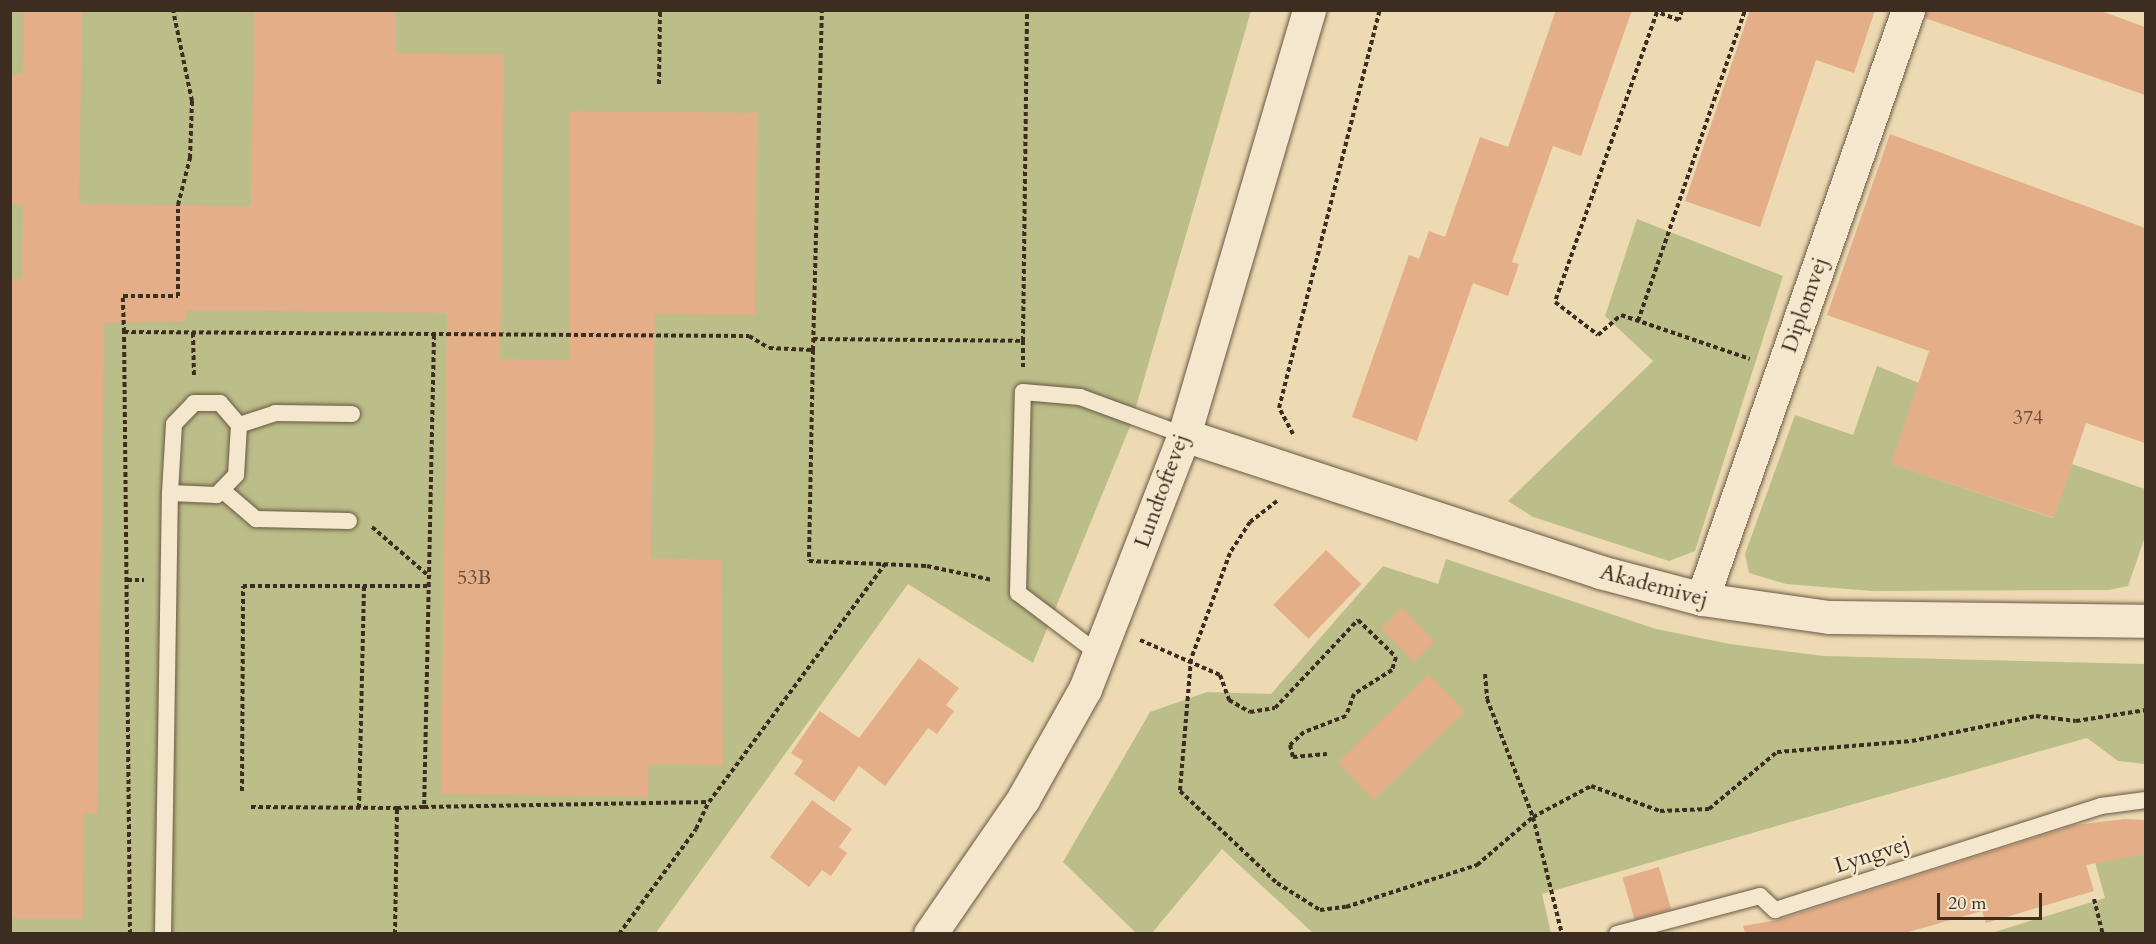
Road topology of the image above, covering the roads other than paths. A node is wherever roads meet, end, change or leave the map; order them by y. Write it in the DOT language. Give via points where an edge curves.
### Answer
graph roads {
  1 [pos="1908,10"];
  2 [pos="1306,11"];
  3 [pos="352,414"];
  4 [pos="239,425"];
  5 [pos="1184,435"];
  6 [pos="222,490"];
  7 [pos="170,493"];
  8 [pos="349,521"];
  9 [pos="1702,599"];
  10 [pos="2145,621"];
  11 [pos="1104,642"];
  12 [pos="2145,800"];
  13 [pos="163,933"];
  14 [pos="930,933"];
  15 [pos="1617,933"];
  1 -- 9 [label="street, Diplomvej"];
  2 -- 5 [label="street, Lundtoftevej"];
  3 -- 4 [label="lane" via="274,412"];
  4 -- 6 [label="lane" via="236,475"];
  4 -- 7 [label="lane" via="220,403 194,403 174,424"];
  5 -- 9 [label="street, Akademivej" via="1600,572"];
  5 -- 11 [label="street, Lundtoftevej"];
  5 -- 11 [label="lane" via="1080,397 1023,393 1018,593"];
  6 -- 7 [label="lane" via="217,495"];
  6 -- 8 [label="lane" via="256,519"];
  7 -- 13 [label="lane"];
  9 -- 10 [label="street, Akademivej" via="1829,617"];
  11 -- 14 [label="street, Lundtoftevej" via="1023,799"];
  12 -- 15 [label="lane, Lyngvej" via="2092,809 1775,910 1761,896"];
}
